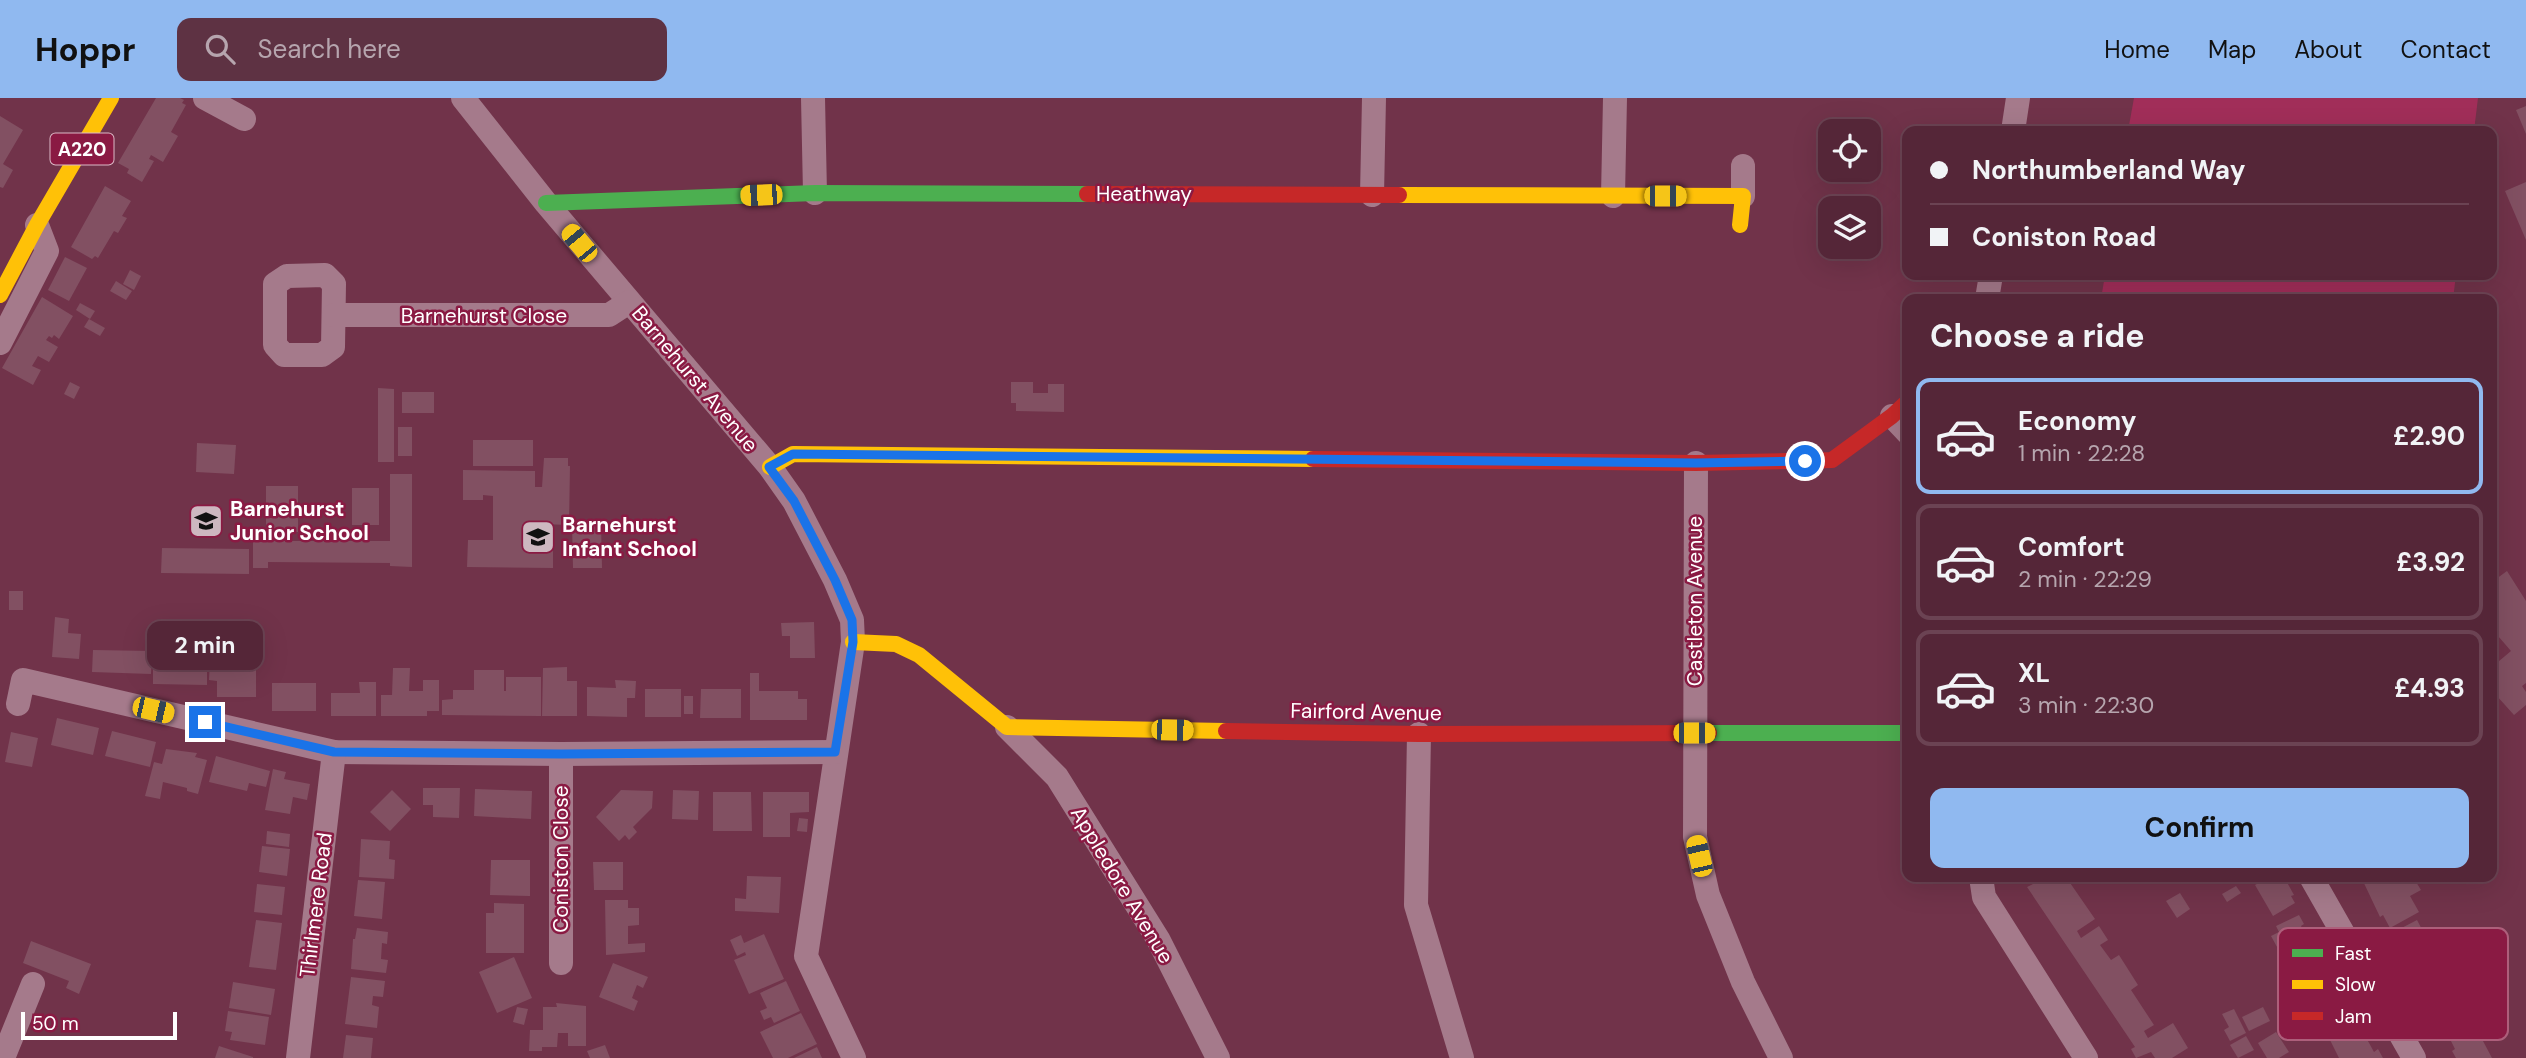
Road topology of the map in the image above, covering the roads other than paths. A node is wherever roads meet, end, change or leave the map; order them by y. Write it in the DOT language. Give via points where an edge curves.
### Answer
graph roads {
  1 [pos="111,98"];
  2 [pos="205,98"];
  3 [pos="463,98"];
  4 [pos="813,98"];
  5 [pos="1374,98"];
  6 [pos="1615,98"];
  7 [pos="2018,98"];
  8 [pos="244,119"];
  9 [pos="2014,126"];
  10 [pos="1743,166"];
  11 [pos="815,193"];
  12 [pos="1372,195"];
  13 [pos="1613,196"];
  14 [pos="1743,196"];
  15 [pos="546,203"];
  16 [pos="37,225"];
  17 [pos="1740,225"];
  18 [pos="0,295"];
  19 [pos="629,302"];
  20 [pos="334,315"];
  21 [pos="0,343"];
  22 [pos="1902,417"];
  23 [pos="1696,463"];
  24 [pos="769,467"];
  25 [pos="853,642"];
  26 [pos="18,704"];
  27 [pos="1007,727"];
  28 [pos="1694,733"];
  29 [pos="1902,733"];
  30 [pos="1419,734"];
  31 [pos="334,752"];
  32 [pos="835,752"];
  33 [pos="561,754"];
  34 [pos="1982,882"];
  35 [pos="2314,882"];
  36 [pos="2340,928"];
  37 [pos="561,963"];
  38 [pos="33,984"];
  39 [pos="2404,1040"];
  40 [pos="2,1058"];
  41 [pos="298,1058"];
  42 [pos="854,1058"];
  43 [pos="1218,1058"];
  44 [pos="1462,1058"];
  45 [pos="1781,1058"];
  46 [pos="2086,1058"];
  47 [pos="2414,1058"];
  1 -- 16 [label="street, A220"];
  2 -- 8 [label="street"];
  3 -- 15 [label="street, Barnehurst Avenue"];
  4 -- 11 [label="street"];
  5 -- 12 [label="street"];
  6 -- 13 [label="street"];
  7 -- 9 [label="street"];
  10 -- 14 [label="street"];
  11 -- 12 [label="street, Heathway"];
  11 -- 15 [label="street, Heathway"];
  12 -- 13 [label="street, Heathway"];
  13 -- 14 [label="street, Heathway"];
  14 -- 17 [label="street"];
  15 -- 19 [label="street, Barnehurst Avenue"];
  16 -- 18 [label="street, A220"];
  16 -- 21 [label="street" via="47,251"];
  19 -- 20 [label="street, Barnehurst Close" via="609,316"];
  19 -- 24 [label="street, Barnehurst Avenue"];
  22 -- 23 [label="street" via="1832,460"];
  23 -- 24 [label="street" via="793,454"];
  23 -- 28 [label="street, Castleton Avenue"];
  24 -- 25 [label="street, Barnehurst Avenue" via="794,501 835,580 852,620"];
  25 -- 27 [label="street" via="896,644 919,656"];
  25 -- 32 [label="street, Barnehurst Avenue"];
  26 -- 31 [label="street" via="23,680"];
  27 -- 30 [label="street, Fairford Avenue"];
  27 -- 43 [label="street, Appledore Avenue" via="1058,778 1158,939"];
  28 -- 29 [label="street, Fairford Avenue"];
  28 -- 30 [label="street, Fairford Avenue"];
  28 -- 45 [label="street, Castleton Avenue" via="1695,837 1708,895 1743,982"];
  30 -- 44 [label="street" via="1416,905"];
  31 -- 33 [label="street"];
  31 -- 41 [label="street, Thirlmere Road"];
  32 -- 33 [label="street"];
  32 -- 42 [label="street, Barnehurst Avenue" via="806,956"];
  33 -- 37 [label="street, Coniston Close"];
  34 -- 46 [label="street" via="1984,897"];
  35 -- 36 [label="street"];
  38 -- 40 [label="street"];
  39 -- 47 [label="street"];
}
